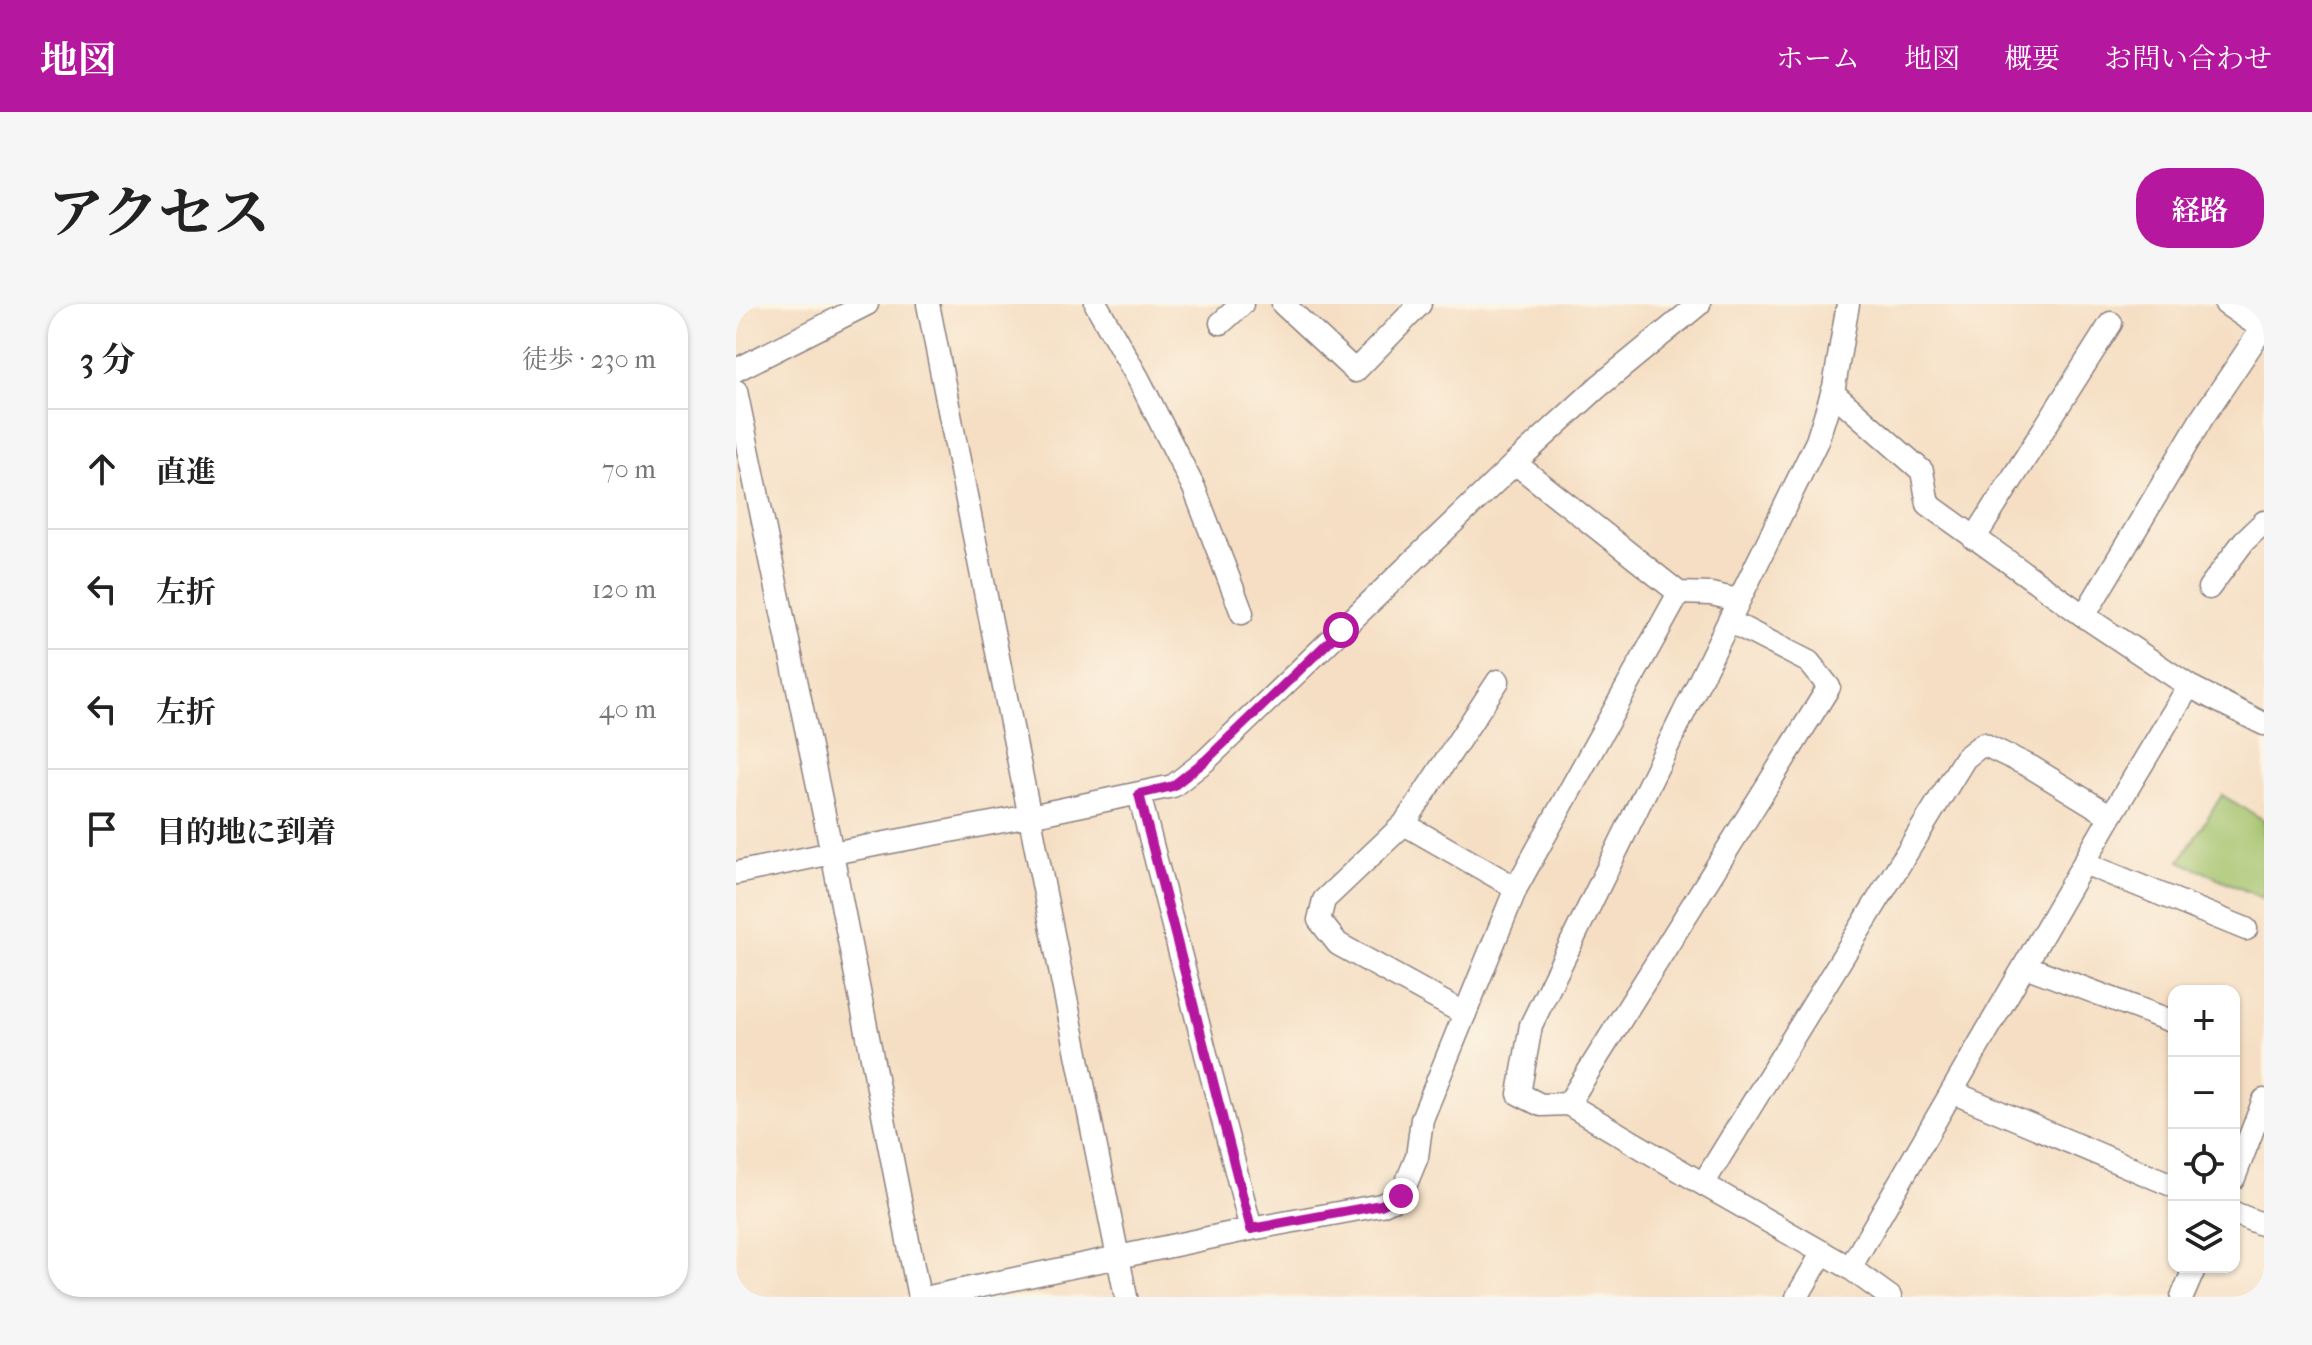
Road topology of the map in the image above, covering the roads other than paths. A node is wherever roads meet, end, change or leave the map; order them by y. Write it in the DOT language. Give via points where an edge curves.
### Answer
graph roads {
  1 [pos="867,304"];
  2 [pos="928,304"];
  3 [pos="1096,304"];
  4 [pos="1242,304"];
  5 [pos="1283,304"];
  6 [pos="1420,304"];
  7 [pos="1699,304"];
  8 [pos="1848,304"];
  9 [pos="2226,304"];
  10 [pos="1221,323"];
  11 [pos="2111,323"];
  12 [pos="2263,329"];
  13 [pos="736,370"];
  14 [pos="736,391"];
  15 [pos="1832,392"];
  16 [pos="1515,463"];
  17 [pos="2264,522"];
  18 [pos="1974,539"];
  19 [pos="2209,588"];
  20 [pos="1679,593"];
  21 [pos="1734,611"];
  22 [pos="1242,613"];
  23 [pos="2084,616"];
  24 [pos="1498,681"];
  25 [pos="2189,686"];
  26 [pos="2264,724"];
  27 [pos="1139,794"];
  28 [pos="1030,816"];
  29 [pos="2111,816"];
  30 [pos="1404,824"];
  31 [pos="832,853"];
  32 [pos="2084,863"];
  33 [pos="736,873"];
  34 [pos="1516,888"];
  35 [pos="2246,929"];
  36 [pos="2025,966"];
  37 [pos="1465,1014"];
  38 [pos="2168,1020"];
  39 [pos="1952,1092"];
  40 [pos="2264,1100"];
  41 [pos="1568,1104"];
  42 [pos="2240,1162"];
  43 [pos="2168,1183"];
  44 [pos="1703,1184"];
  45 [pos="2240,1215"];
  46 [pos="2264,1225"];
  47 [pos="1251,1229"];
  48 [pos="1823,1252"];
  49 [pos="1118,1258"];
  50 [pos="1850,1268"];
  51 [pos="2192,1273"];
  52 [pos="919,1297"];
  53 [pos="929,1297"];
  54 [pos="1126,1297"];
  55 [pos="1797,1297"];
  56 [pos="1890,1297"];
  57 [pos="2182,1297"];
  1 -- 13 [label="street"];
  2 -- 28 [label="street"];
  3 -- 22 [label="street" via="1194,488"];
  4 -- 10 [label="street"];
  5 -- 6 [label="street" via="1355,371"];
  7 -- 16 [label="street"];
  8 -- 15 [label="street"];
  9 -- 12 [label="street"];
  11 -- 18 [label="street"];
  12 -- 23 [label="street" via="2202,418"];
  14 -- 31 [label="street"];
  15 -- 18 [label="street" via="1922,471 1928,504"];
  15 -- 21 [label="street" via="1817,441"];
  16 -- 20 [label="street"];
  16 -- 27 [label="street" via="1205,761 1173,786"];
  17 -- 19 [label="street"];
  18 -- 23 [label="street"];
  20 -- 21 [label="street" via="1711,594"];
  20 -- 34 [label="street"];
  21 -- 41 [label="street" via="1531,1025 1519,1094 1541,1105"];
  21 -- 41 [label="street" via="1809,662 1829,687"];
  23 -- 25 [label="street"];
  24 -- 30 [label="street"];
  25 -- 26 [label="street"];
  25 -- 29 [label="street"];
  27 -- 28 [label="street"];
  27 -- 47 [label="street"];
  28 -- 31 [label="street"];
  28 -- 49 [label="street"];
  29 -- 32 [label="street"];
  29 -- 44 [label="street" via="1983,744 1965,758"];
  30 -- 34 [label="street"];
  30 -- 37 [label="street" via="1324,900 1319,920 1338,944"];
  31 -- 33 [label="street"];
  31 -- 52 [label="street"];
  32 -- 35 [label="street"];
  32 -- 36 [label="street"];
  34 -- 37 [label="street"];
  36 -- 38 [label="street"];
  36 -- 39 [label="street"];
  37 -- 47 [label="street" via="1422,1119 1417,1157 1401,1196 1381,1205"];
  39 -- 43 [label="street"];
  39 -- 50 [label="street"];
  40 -- 42 [label="street"];
  41 -- 44 [label="street"];
  44 -- 48 [label="street"];
  45 -- 46 [label="street"];
  47 -- 49 [label="street"];
  48 -- 50 [label="street"];
  48 -- 55 [label="street"];
  49 -- 53 [label="street"];
  49 -- 54 [label="street"];
  50 -- 56 [label="street"];
  51 -- 57 [label="street"];
}
